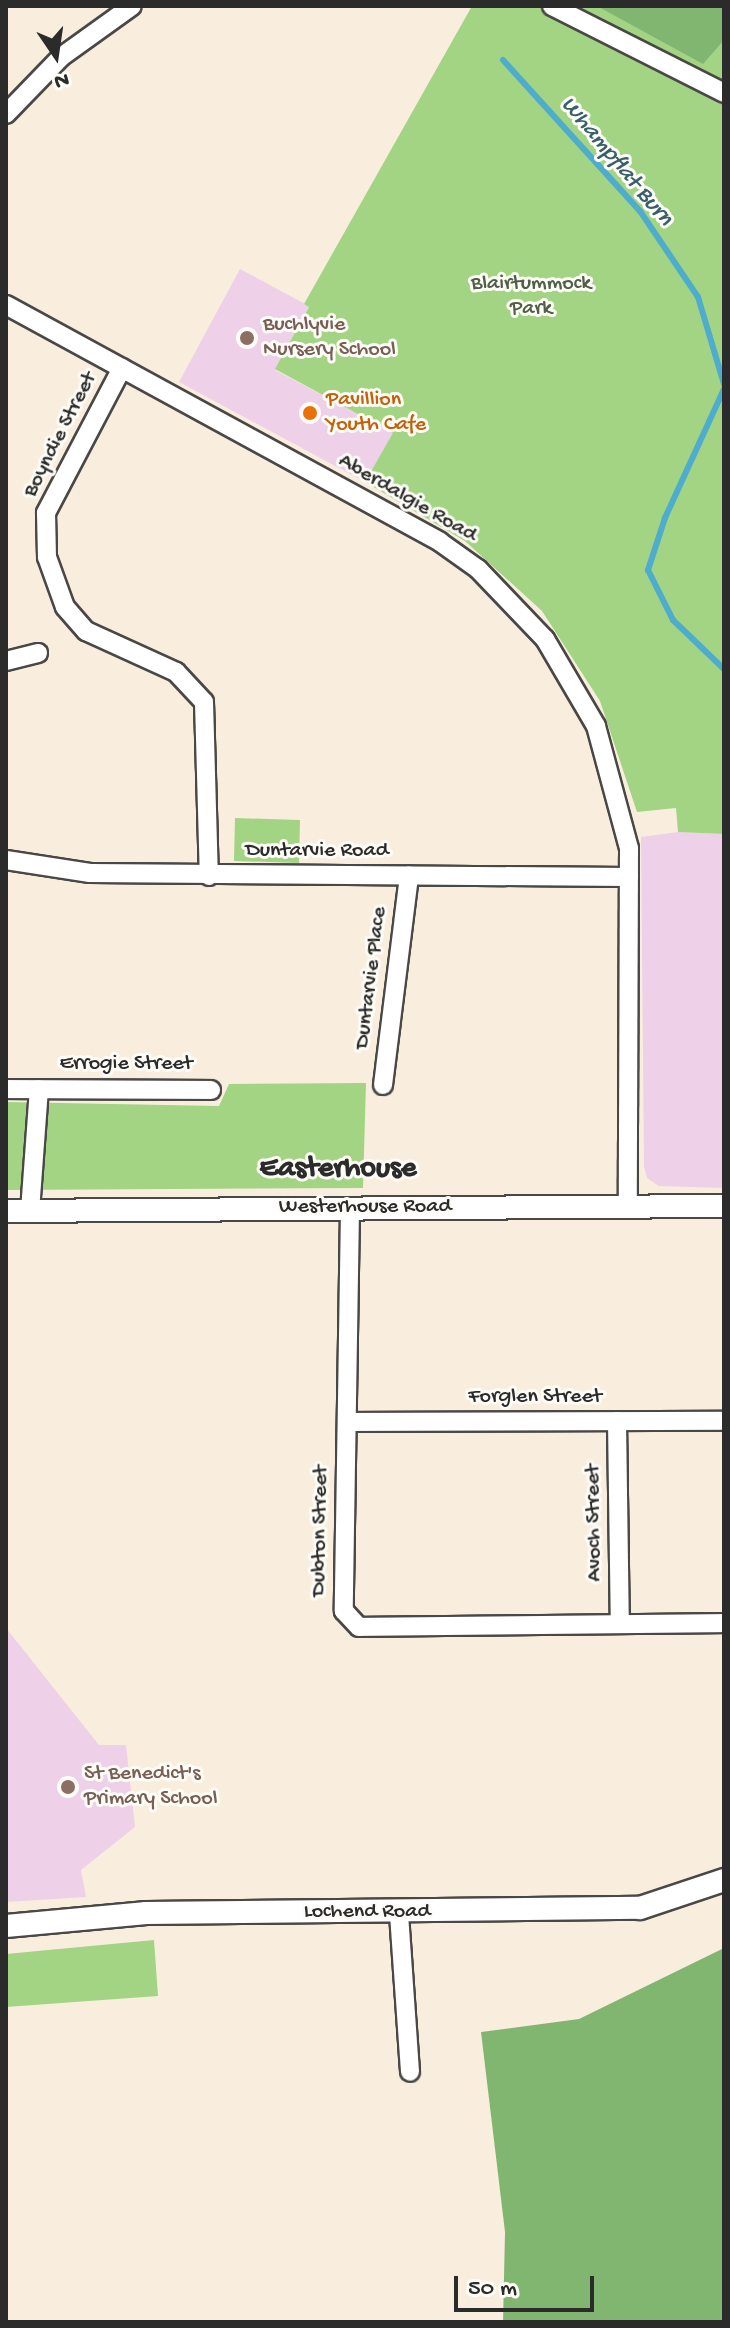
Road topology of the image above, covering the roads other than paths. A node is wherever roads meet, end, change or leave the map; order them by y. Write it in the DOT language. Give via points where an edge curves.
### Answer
graph roads {
  1 [pos="132,6"];
  2 [pos="552,6"];
  3 [pos="724,93"];
  4 [pos="6,114"];
  5 [pos="6,305"];
  6 [pos="122,368"];
  7 [pos="38,653"];
  8 [pos="6,661"];
  9 [pos="6,860"];
  10 [pos="209,876"];
  11 [pos="409,876"];
  12 [pos="629,877"];
  13 [pos="383,1085"];
  14 [pos="6,1089"];
  15 [pos="39,1089"];
  16 [pos="211,1090"];
  17 [pos="724,1206"];
  18 [pos="628,1207"];
  19 [pos="350,1209"];
  20 [pos="6,1211"];
  21 [pos="30,1211"];
  22 [pos="617,1421"];
  23 [pos="724,1421"];
  24 [pos="347,1422"];
  25 [pos="724,1623"];
  26 [pos="620,1624"];
  27 [pos="724,1880"];
  28 [pos="399,1914"];
  29 [pos="6,1926"];
  30 [pos="410,2072"];
  1 -- 4 [label="street" via="61,57"];
  2 -- 3 [label="street"];
  5 -- 6 [label="street, Aberdalgie Road"];
  6 -- 10 [label="street, Boyndie Street" via="46,513 47,557 65,607 86,631 176,672 204,702"];
  6 -- 12 [label="street, Aberdalgie Road" via="440,542 513,601 545,639 596,726 622,811"];
  7 -- 8 [label="street"];
  9 -- 10 [label="street, Duntarvie Road" via="90,873"];
  10 -- 11 [label="street, Duntarvie Road"];
  11 -- 12 [label="street, Duntarvie Road"];
  11 -- 13 [label="street, Duntarvie Place"];
  12 -- 18 [label="street, Aberdalgie Road"];
  14 -- 15 [label="street, Errogie Street"];
  15 -- 16 [label="street, Errogie Street"];
  15 -- 21 [label="street, Errogie Street"];
  17 -- 18 [label="street, Westerhouse Road"];
  18 -- 19 [label="street, Westerhouse Road"];
  19 -- 21 [label="street, Westerhouse Road"];
  19 -- 24 [label="street, Dubton Street"];
  20 -- 21 [label="street, Westerhouse Road"];
  22 -- 23 [label="street, Forglen Street"];
  22 -- 24 [label="street, Forglen Street"];
  22 -- 26 [label="street, Avoch Street"];
  24 -- 26 [label="street, Dubton Street" via="344,1611 359,1627"];
  25 -- 26 [label="street, Dubton Street"];
  27 -- 28 [label="street, Lochend Road" via="640,1908"];
  28 -- 29 [label="street, Lochend Road" via="146,1913"];
  28 -- 30 [label="street"];
}
